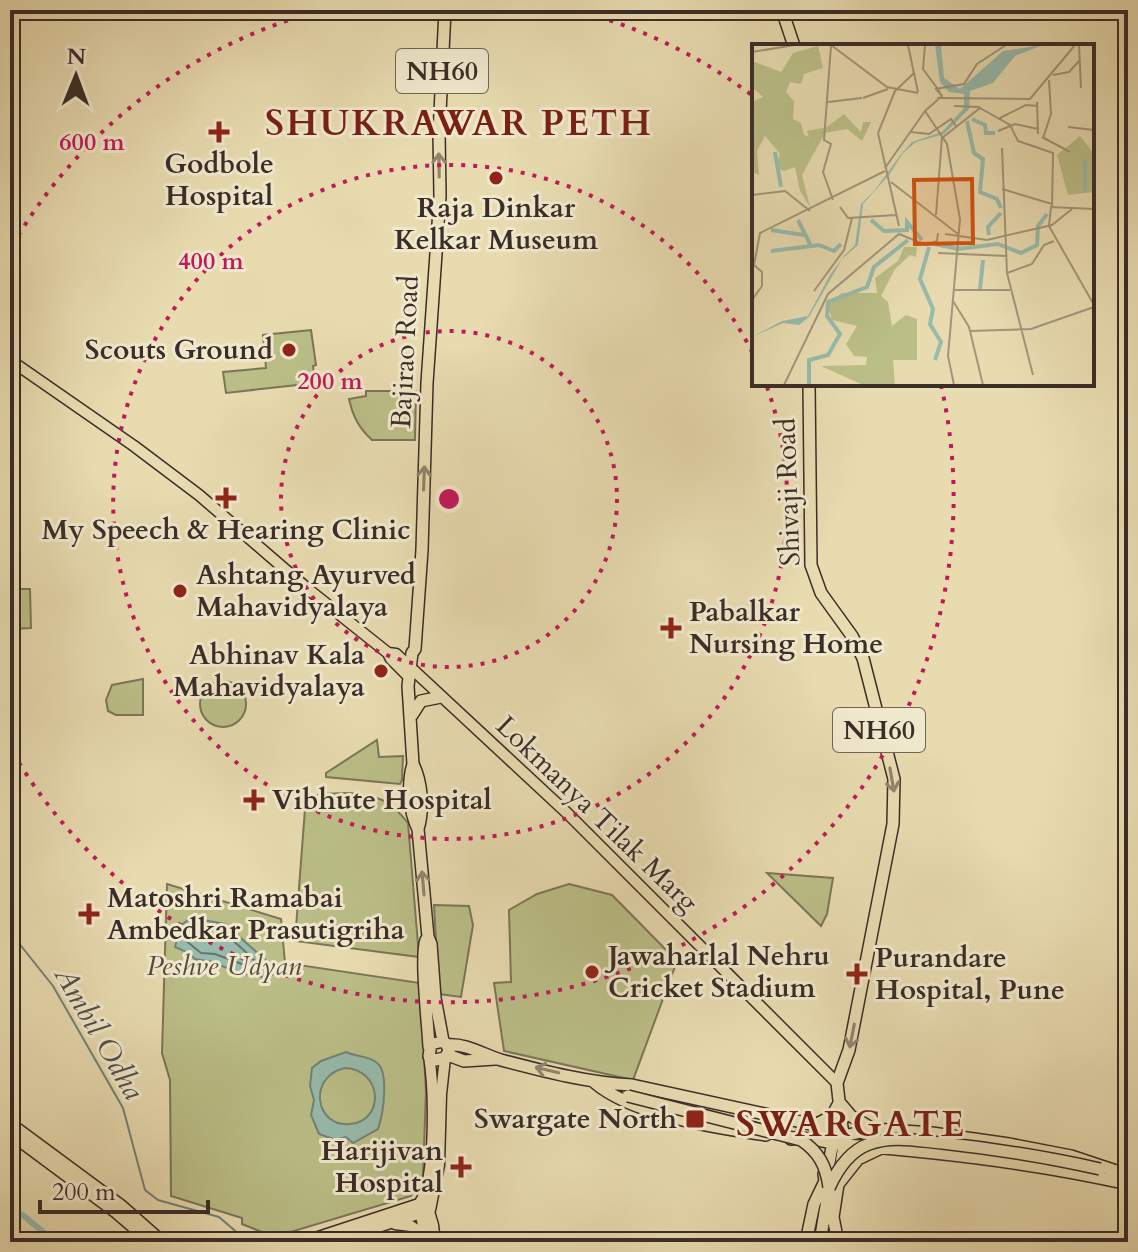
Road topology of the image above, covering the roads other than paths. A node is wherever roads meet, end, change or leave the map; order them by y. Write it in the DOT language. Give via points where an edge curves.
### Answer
graph roads {
  1 [pos="445,10"];
  2 [pos="782,10"];
  3 [pos="793,44"];
  4 [pos="10,360"];
  5 [pos="809,386"];
  6 [pos="412,673"];
  7 [pos="441,697"];
  8 [pos="411,719"];
  9 [pos="428,937"];
  10 [pos="439,1023"];
  11 [pos="448,1049"];
  12 [pos="429,1051"];
  13 [pos="837,1083"];
  14 [pos="602,1086"];
  15 [pos="840,1102"];
  16 [pos="10,1123"];
  17 [pos="815,1125"];
  18 [pos="10,1134"];
  19 [pos="793,1134"];
  20 [pos="873,1134"];
  21 [pos="839,1140"];
  22 [pos="884,1147"];
  23 [pos="1070,1171"];
  24 [pos="1126,1178"];
  25 [pos="830,1184"];
  26 [pos="423,1206"];
  27 [pos="390,1224"];
  28 [pos="834,1226"];
  29 [pos="429,1240"];
  30 [pos="150,1242"];
  31 [pos="163,1242"];
  32 [pos="303,1242"];
  33 [pos="332,1242"];
  34 [pos="806,1242"];
  35 [pos="817,1242"];
  36 [pos="830,1242"];
  37 [pos="838,1242"];
  6 -- 1 [label="highway, Bajirao Road / NH60, one-way" via="440,196"];
  2 -- 3 [label="highway"];
  4 -- 6 [label="main road, Lokmanya Tilak Marg" via="189,487 309,590 396,654"];
  5 -- 13 [label="highway, Shivaji Road / NH60, one-way" via="811,565 821,593 863,658 894,786 893,824 849,1050"];
  6 -- 7 [label="main road, Lokmanya Tilak Marg"];
  6 -- 8 [label="highway, NH60"];
  7 -- 8 [label="highway" via="421,701"];
  7 -- 13 [label="main road, Lokmanya Tilak Marg" via="578,824"];
  9 -- 8 [label="highway, NH60, one-way"];
  9 -- 10 [label="highway, NH60"];
  9 -- 12 [label="highway, NH60" via="424,945"];
  10 -- 11 [label="highway, NH60"];
  10 -- 11 [label="highway"];
  11 -- 12 [label="highway" via="434,1042"];
  11 -- 12 [label="highway" via="439,1061"];
  14 -- 11 [label="highway, one-way" via="499,1059 464,1061"];
  11 -- 26 [label="main road" via="439,1165"];
  12 -- 26 [label="main road" via="432,1139"];
  13 -- 15 [label="highway, Shivaji Road / NH60"];
  14 -- 17 [label="highway" via="632,1085"];
  14 -- 19 [label="highway"];
  14 -- 25 [label="highway, bridge" via="801,1140 815,1151"];
  15 -- 17 [label="highway" via="832,1116"];
  15 -- 20 [label="highway"];
  15 -- 21 [label="highway, Shivaji Road / NH60"];
  16 -- 31 [label="main road"];
  17 -- 21 [label="highway"];
  18 -- 30 [label="main road"];
  19 -- 21 [label="highway"];
  19 -- 25 [label="highway" via="811,1149"];
  20 -- 21 [label="highway"];
  20 -- 23 [label="highway"];
  20 -- 24 [label="highway" via="932,1133 1026,1147 1102,1165"];
  21 -- 22 [label="highway"];
  21 -- 25 [label="highway, NH60"];
  22 -- 23 [label="highway"];
  22 -- 25 [label="highway" via="858,1159"];
  23 -- 24 [label="highway"];
  24 -- 25 [label="highway, bridge" via="1007,1150 896,1139 854,1153"];
  25 -- 28 [label="highway, NH60"];
  25 -- 34 [label="highway" via="814,1204"];
  25 -- 35 [label="highway"];
  26 -- 27 [label="main road"];
  26 -- 29 [label="main road"];
  26 -- 32 [label="main road"];
  27 -- 29 [label="main road" via="411,1226"];
  27 -- 33 [label="main road"];
  28 -- 36 [label="highway"];
  28 -- 37 [label="highway, NH60"];
}
